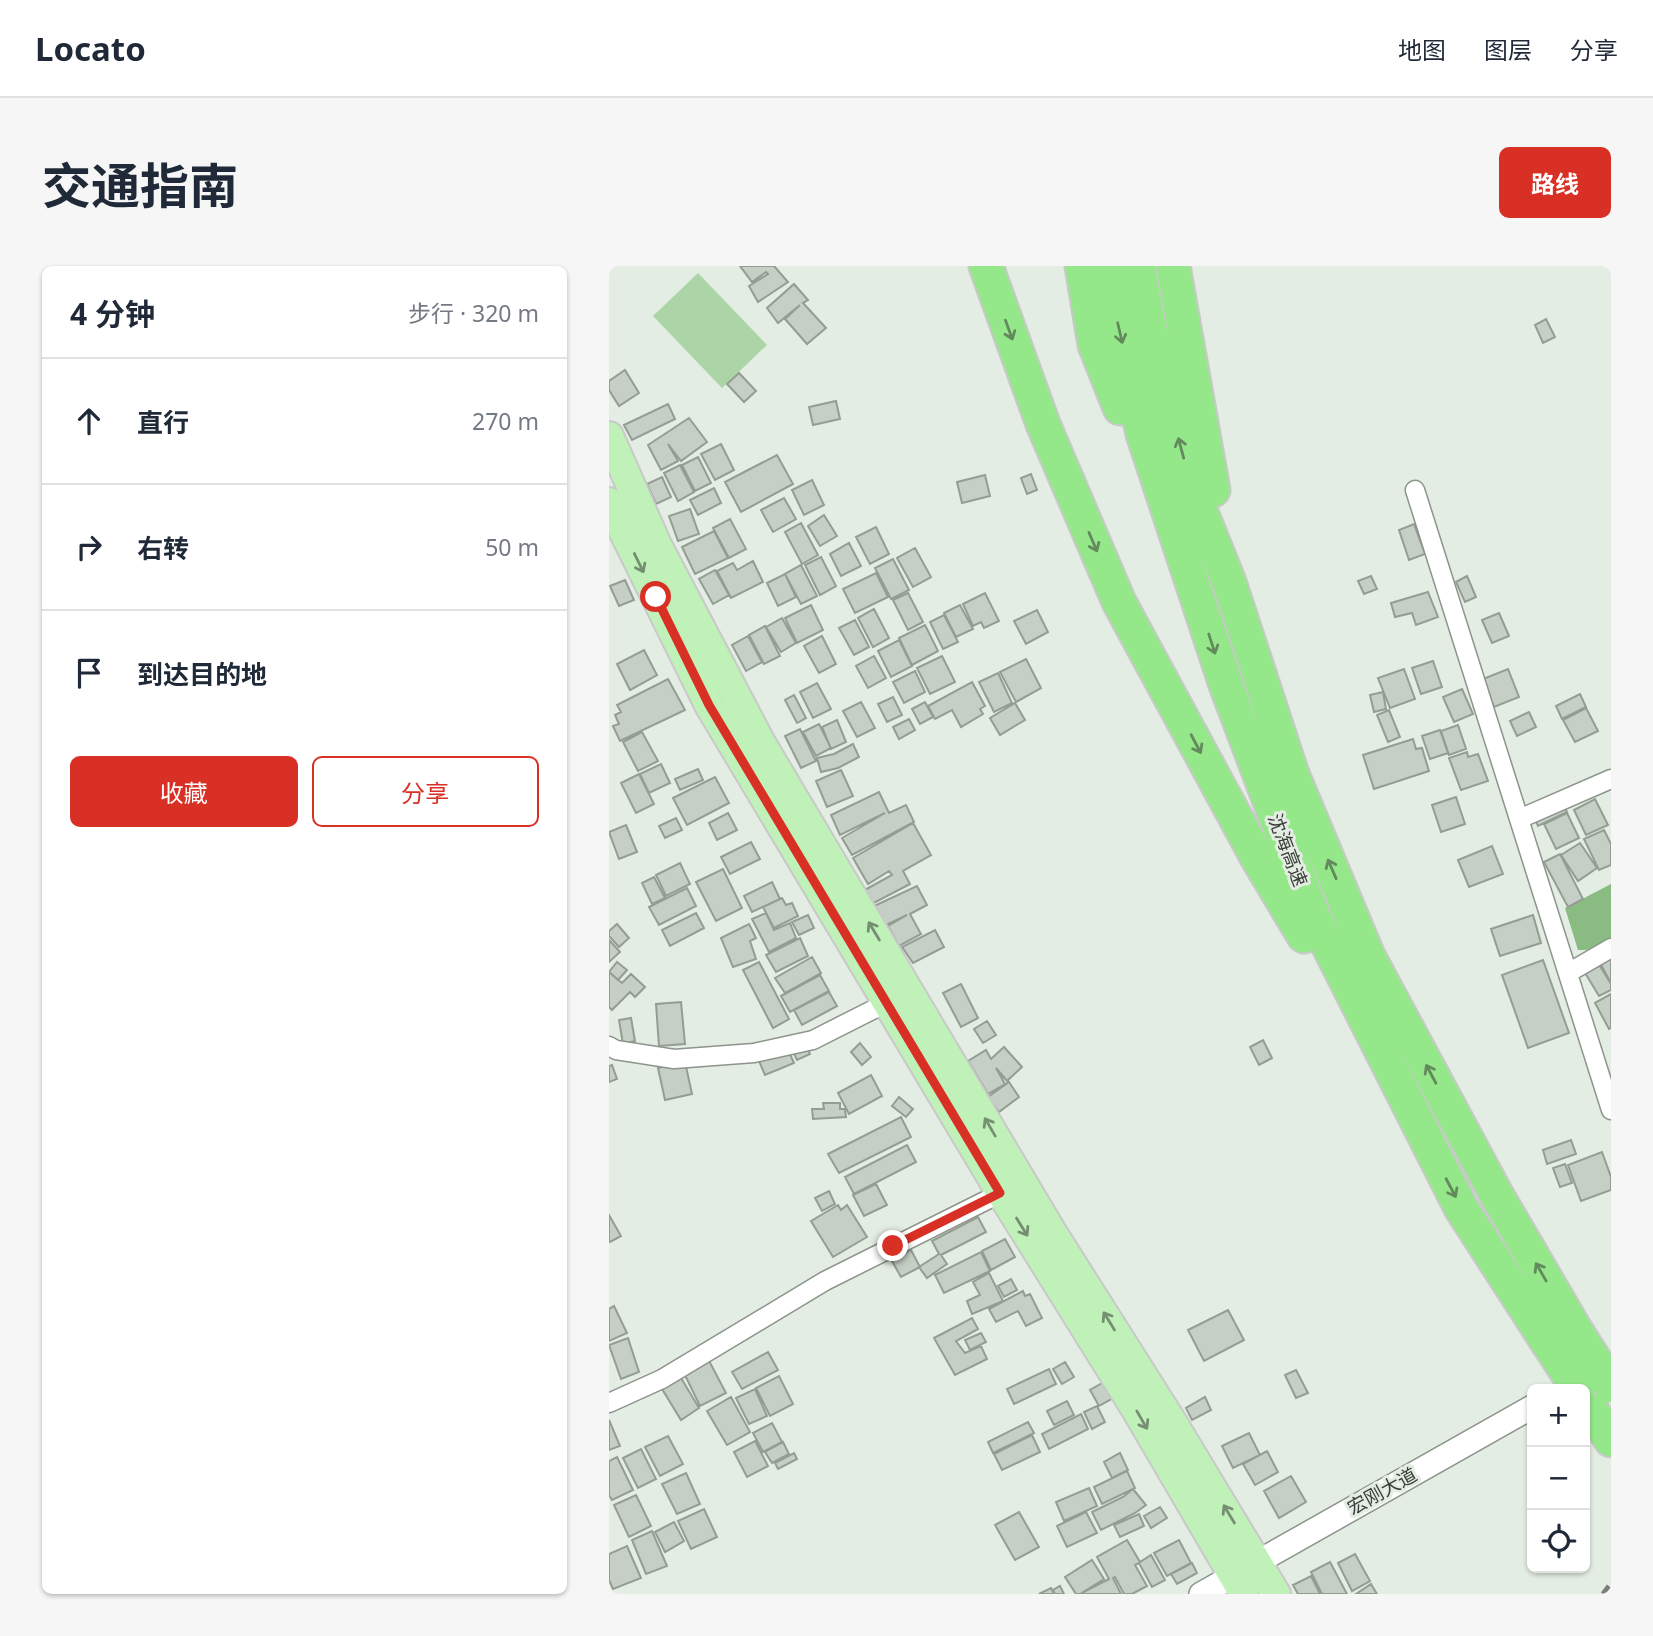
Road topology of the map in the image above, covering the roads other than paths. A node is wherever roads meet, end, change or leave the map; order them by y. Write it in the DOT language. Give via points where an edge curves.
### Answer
graph roads {
  1 [pos="986,266"];
  2 [pos="1082,266"];
  3 [pos="1105,266"];
  4 [pos="1138,266"];
  5 [pos="1173,266"];
  6 [pos="609,436"];
  7 [pos="1415,490"];
  8 [pos="609,502"];
  9 [pos="1229,582"];
  10 [pos="1195,592"];
  11 [pos="1611,779"];
  12 [pos="1519,820"];
  13 [pos="1611,948"];
  14 [pos="1568,973"];
  15 [pos="888,1002"];
  16 [pos="609,1046"];
  17 [pos="1611,1110"];
  18 [pos="1426,1143"];
  19 [pos="1000,1193"];
  20 [pos="1562,1337"];
  21 [pos="1611,1363"];
  22 [pos="1573,1384"];
  23 [pos="1576,1384"];
  24 [pos="1611,1386"];
  25 [pos="609,1403"];
  26 [pos="1590,1408"];
  27 [pos="1527,1410"];
  28 [pos="1611,1440"];
  29 [pos="1257,1562"];
  30 [pos="1238,1585"];
  31 [pos="1201,1594"];
  32 [pos="1276,1594"];
  1 -- 18 [label="highway, one-way" via="1042,424 1119,602 1258,859"];
  2 -- 10 [label="highway" via="1095,345"];
  3 -- 10 [label="highway, 沈海高速, one-way" via="1143,434"];
  9 -- 4 [label="highway, 沈海高速, one-way" via="1192,489 1147,322"];
  5 -- 9 [label="highway"];
  29 -- 6 [label="main road, one-way" via="1052,1232 761,743 657,545"];
  7 -- 12 [label="street"];
  8 -- 15 [label="main road, one-way" via="709,705"];
  20 -- 9 [label="highway, 沈海高速, one-way" via="1496,1195 1367,956 1292,774"];
  10 -- 18 [label="highway, 沈海高速, one-way" via="1312,913"];
  11 -- 12 [label="street"];
  12 -- 14 [label="street"];
  13 -- 14 [label="street"];
  14 -- 17 [label="street"];
  15 -- 16 [label="street" via="813,1040 754,1052 674,1059"];
  15 -- 19 [label="main road"];
  18 -- 20 [label="highway, 沈海高速, one-way" via="1461,1208"];
  19 -- 25 [label="street" via="825,1281 661,1379"];
  19 -- 30 [label="main road, one-way" via="1135,1408"];
  20 -- 23 [label="highway, 沈海高速, bridge"];
  20 -- 24 [label="highway, 沈海高速, bridge"];
  21 -- 22 [label="street"];
  26 -- 28 [label="highway"];
  27 -- 29 [label="street, 宏刚大道"];
  29 -- 30 [label="street, 宏刚大道"];
  29 -- 32 [label="main road"];
  30 -- 31 [label="street, 宏刚大道"];
}
